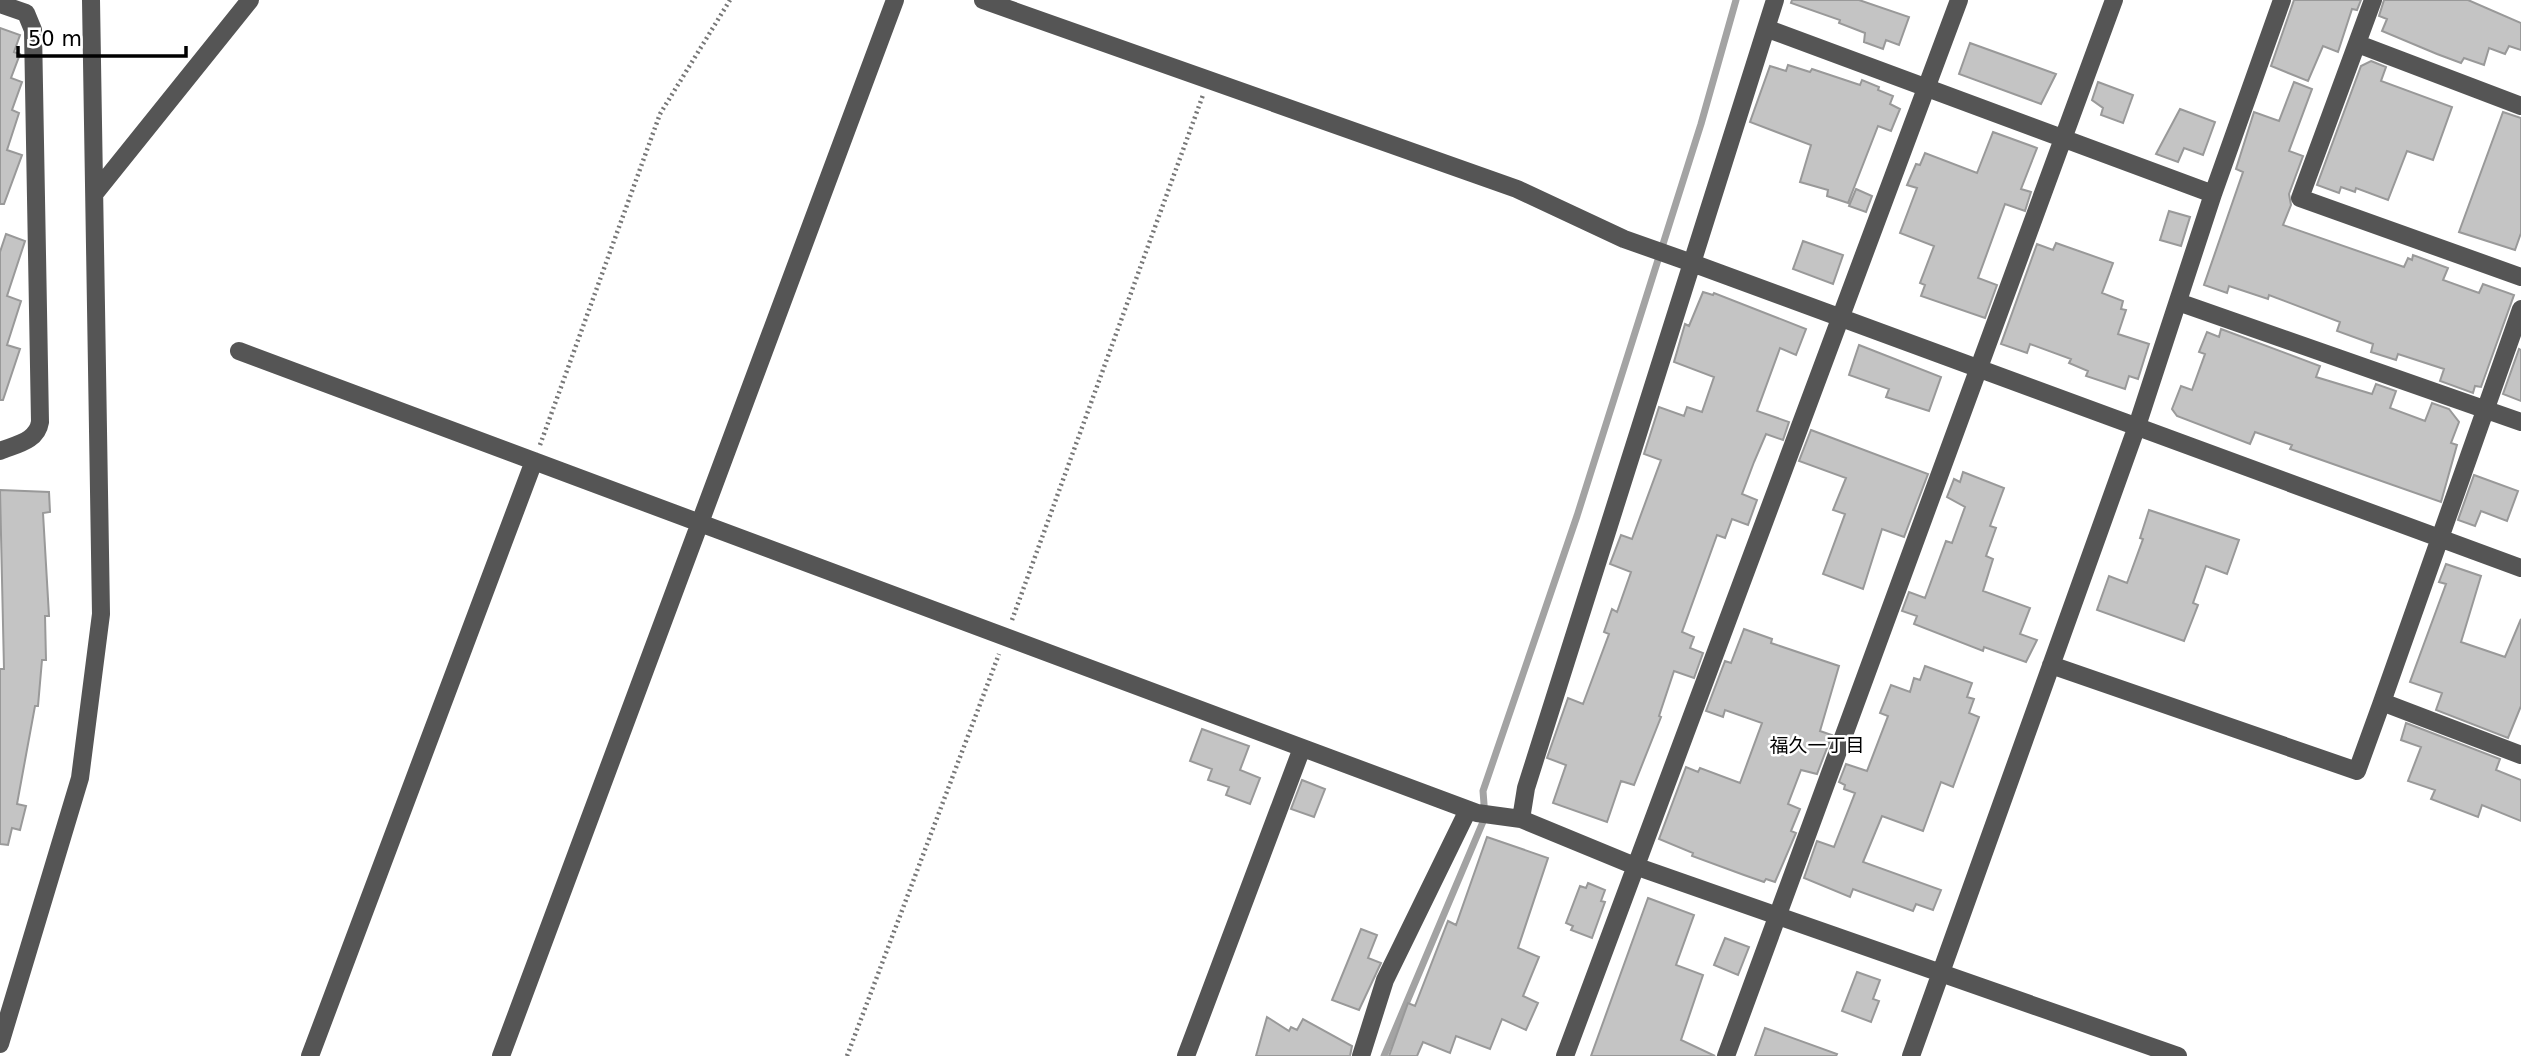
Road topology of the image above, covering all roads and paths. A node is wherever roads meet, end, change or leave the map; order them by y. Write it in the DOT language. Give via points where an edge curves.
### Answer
graph roads {
  1 [pos="92,0"];
  2 [pos="250,0"];
  3 [pos="730,0"];
  4 [pos="895,0"];
  5 [pos="983,0"];
  6 [pos="1775,0"];
  7 [pos="1959,0"];
  8 [pos="2114,0"];
  9 [pos="2282,0"];
  10 [pos="2373,0"];
  11 [pos="0,4"];
  12 [pos="1768,29"];
  13 [pos="2358,44"];
  14 [pos="1209,80"];
  15 [pos="1927,88"];
  16 [pos="2521,106"];
  17 [pos="2063,139"];
  18 [pos="94,192"];
  19 [pos="2213,194"];
  20 [pos="1686,261"];
  21 [pos="2521,278"];
  22 [pos="2178,302"];
  23 [pos="2521,309"];
  24 [pos="1843,317"];
  25 [pos="239,351"];
  26 [pos="1981,368"];
  27 [pos="2484,410"];
  28 [pos="2521,422"];
  29 [pos="2137,426"];
  30 [pos="0,451"];
  31 [pos="534,461"];
  32 [pos="700,523"];
  33 [pos="2440,539"];
  34 [pos="2521,568"];
  35 [pos="1005,637"];
  36 [pos="2051,665"];
  37 [pos="2382,702"];
  38 [pos="1302,748"];
  39 [pos="2521,755"];
  40 [pos="1473,812"];
  41 [pos="1514,818"];
  42 [pos="1635,866"];
  43 [pos="1778,916"];
  44 [pos="1941,974"];
  45 [pos="0,1044"];
  46 [pos="310,1056"];
  47 [pos="501,1056"];
  48 [pos="847,1056"];
  49 [pos="1185,1056"];
  50 [pos="1361,1056"];
  51 [pos="1565,1056"];
  52 [pos="1727,1056"];
  53 [pos="1910,1056"];
  54 [pos="2178,1056"];
  1 -- 18 [label="street"];
  2 -- 18 [label="street"];
  3 -- 31 [label="path" via="660,114"];
  4 -- 32 [label="street"];
  5 -- 14 [label="street"];
  6 -- 12 [label="street"];
  7 -- 15 [label="street"];
  8 -- 17 [label="street"];
  9 -- 19 [label="street"];
  10 -- 13 [label="street"];
  11 -- 30 [label="street" via="26,13 33,30 40,422 33,438"];
  12 -- 15 [label="street"];
  12 -- 20 [label="street"];
  13 -- 16 [label="street"];
  13 -- 21 [label="street" via="2300,198"];
  14 -- 20 [label="street" via="1517,189 1624,239"];
  14 -- 35 [label="path"];
  15 -- 17 [label="street"];
  15 -- 24 [label="street"];
  17 -- 19 [label="street"];
  17 -- 26 [label="street"];
  18 -- 45 [label="street" via="101,614 80,778"];
  19 -- 22 [label="street"];
  20 -- 24 [label="street"];
  20 -- 41 [label="street"];
  22 -- 27 [label="street"];
  22 -- 29 [label="street"];
  23 -- 27 [label="street"];
  24 -- 26 [label="street"];
  24 -- 42 [label="street"];
  25 -- 31 [label="street"];
  26 -- 29 [label="street"];
  26 -- 43 [label="street"];
  27 -- 28 [label="street"];
  27 -- 33 [label="street"];
  29 -- 33 [label="street"];
  29 -- 36 [label="street"];
  31 -- 32 [label="street"];
  31 -- 46 [label="street"];
  32 -- 35 [label="street"];
  32 -- 47 [label="street"];
  33 -- 34 [label="street"];
  33 -- 37 [label="street"];
  35 -- 38 [label="street"];
  35 -- 48 [label="path"];
  36 -- 37 [label="street" via="2357,771"];
  36 -- 44 [label="street"];
  37 -- 39 [label="street"];
  38 -- 40 [label="street"];
  38 -- 49 [label="street"];
  40 -- 41 [label="street"];
  40 -- 50 [label="street" via="1385,980"];
  41 -- 42 [label="street"];
  42 -- 43 [label="street"];
  42 -- 51 [label="street"];
  43 -- 44 [label="street"];
  43 -- 52 [label="street"];
  44 -- 53 [label="street"];
  44 -- 54 [label="street"];
}
